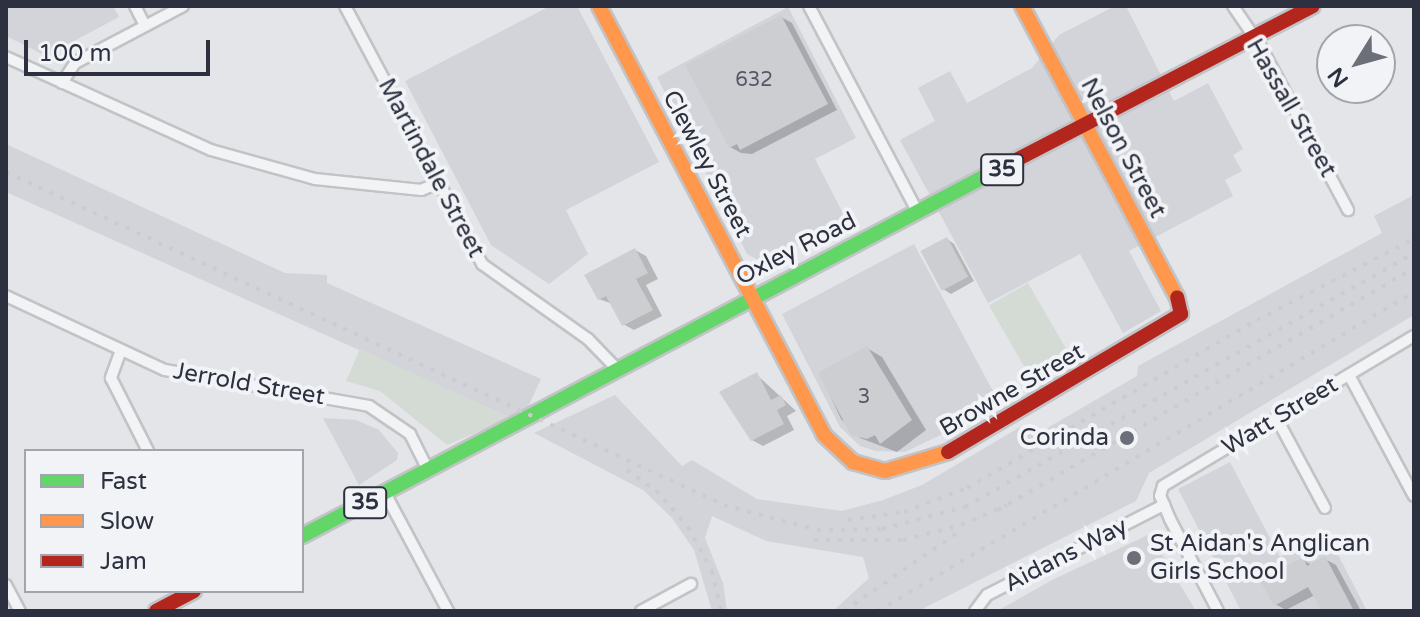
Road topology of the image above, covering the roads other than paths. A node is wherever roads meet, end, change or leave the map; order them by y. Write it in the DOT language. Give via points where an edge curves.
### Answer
graph roads {
  1 [pos="135,6"];
  2 [pos="183,6"];
  3 [pos="345,6"];
  4 [pos="599,6"];
  5 [pos="809,6"];
  6 [pos="1022,6"];
  7 [pos="1233,6"];
  8 [pos="1313,6"];
  9 [pos="145,26"];
  10 [pos="1253,38"];
  11 [pos="6,57"];
  12 [pos="62,83"];
  13 [pos="1086,126"];
  14 [pos="438,183"];
  15 [pos="1348,210"];
  16 [pos="918,213"];
  17 [pos="6,296"];
  18 [pos="752,296"];
  19 [pos="1181,312"];
  20 [pos="1414,336"];
  21 [pos="121,350"];
  22 [pos="616,368"];
  23 [pos="1349,375"];
  24 [pos="1277,419"];
  25 [pos="147,449"];
  26 [pos="853,462"];
  27 [pos="428,470"];
  28 [pos="385,493"];
  29 [pos="1414,496"];
  30 [pos="1164,505"];
  31 [pos="1325,508"];
  32 [pos="304,535"];
  33 [pos="691,584"];
  34 [pos="6,585"];
  35 [pos="190,593"];
  36 [pos="20,611"];
  37 [pos="156,611"];
  38 [pos="448,611"];
  39 [pos="641,611"];
  40 [pos="975,611"];
  41 [pos="1218,611"];
  1 -- 9 [label="street"];
  2 -- 9 [label="street"];
  3 -- 14 [label="street, Martindale Street"];
  4 -- 18 [label="street, Clewley Street"];
  5 -- 16 [label="street"];
  6 -- 13 [label="street, Nelson Street"];
  7 -- 10 [label="street, Hassall Street"];
  8 -- 10 [label="street, Oxley Road / 35"];
  9 -- 12 [label="street" via="75,63"];
  10 -- 13 [label="street, Oxley Road / 35"];
  10 -- 15 [label="street, Hassall Street"];
  11 -- 12 [label="street"];
  12 -- 14 [label="street" via="194,144 301,176 421,190"];
  13 -- 16 [label="street, Oxley Road / 35"];
  13 -- 19 [label="street, Nelson Street"];
  14 -- 22 [label="street, Martindale Street" via="482,264 588,339"];
  16 -- 18 [label="street, Oxley Road / 35"];
  17 -- 21 [label="street, Jerrold Street"];
  18 -- 22 [label="street, Oxley Road / 35"];
  18 -- 26 [label="street, Clewley Street" via="824,435"];
  19 -- 26 [label="street, Browne Street" via="1167,326 940,457 885,471"];
  20 -- 23 [label="street, Watt Street"];
  21 -- 25 [label="street" via="111,378"];
  21 -- 27 [label="street, Jerrold Street" via="181,375 369,406 410,434"];
  22 -- 27 [label="street, Oxley Road / 35"];
  23 -- 24 [label="street, Watt Street"];
  23 -- 29 [label="street"];
  24 -- 30 [label="street, Watt Street" via="1166,483 1160,496"];
  24 -- 31 [label="street"];
  27 -- 28 [label="street, Oxley Road / 35"];
  28 -- 32 [label="street, Oxley Road / 35"];
  28 -- 38 [label="street"];
  30 -- 40 [label="street, Aidans Way" via="987,595"];
  30 -- 41 [label="street"];
  33 -- 39 [label="street"];
  34 -- 36 [label="street"];
  35 -- 37 [label="street"];
}
